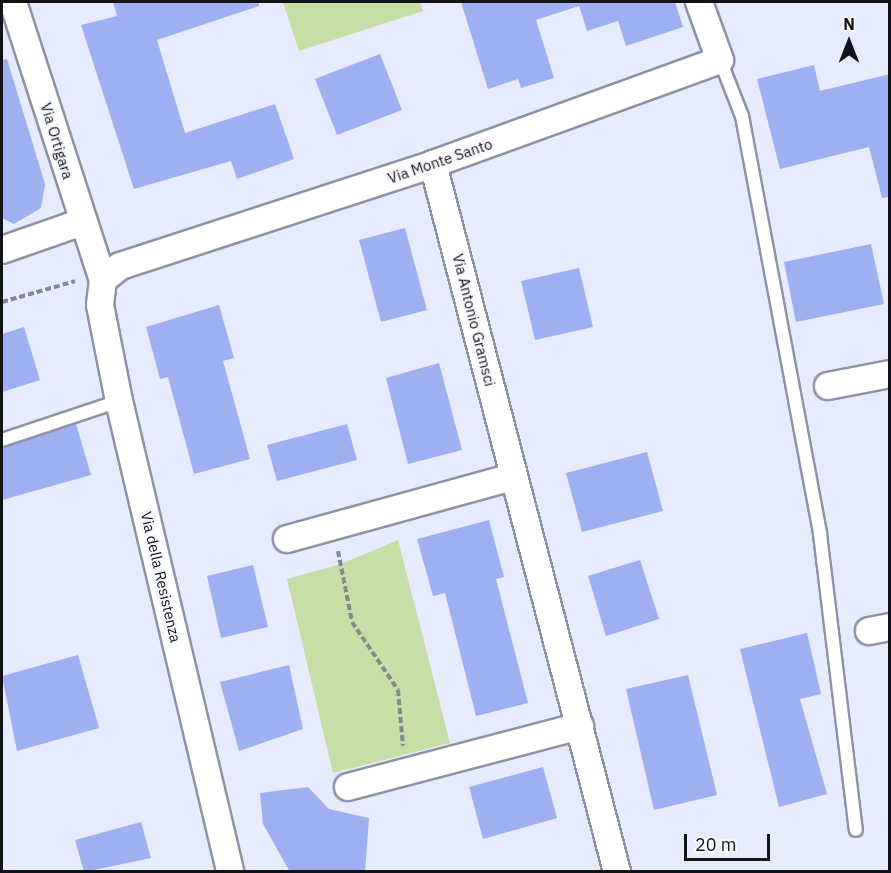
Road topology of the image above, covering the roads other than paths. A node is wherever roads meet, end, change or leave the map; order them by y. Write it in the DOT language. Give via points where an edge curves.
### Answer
graph roads {
  1 [pos="13,2"];
  2 [pos="699,2"];
  3 [pos="720,60"];
  4 [pos="433,164"];
  5 [pos="82,222"];
  6 [pos="2,250"];
  7 [pos="103,280"];
  8 [pos="890,374"];
  9 [pos="828,386"];
  10 [pos="119,401"];
  11 [pos="2,440"];
  12 [pos="512,477"];
  13 [pos="287,539"];
  14 [pos="580,726"];
  15 [pos="348,787"];
  16 [pos="856,830"];
  17 [pos="230,872"];
  18 [pos="617,872"];
  1 -- 5 [label="street, Via Ortigara"];
  2 -- 3 [label="street"];
  3 -- 4 [label="street, Via Monte Santo"];
  3 -- 16 [label="lane" via="742,116 818,523"];
  4 -- 7 [label="street, Via Monte Santo" via="120,266"];
  4 -- 12 [label="street, Via Antonio Gramsci"];
  5 -- 6 [label="street"];
  5 -- 7 [label="street, Via Ortigara"];
  7 -- 10 [label="street, Via della Resistenza" via="100,306"];
  8 -- 9 [label="street"];
  10 -- 11 [label="lane"];
  10 -- 17 [label="street, Via della Resistenza"];
  12 -- 13 [label="street"];
  12 -- 14 [label="street, Via Antonio Gramsci"];
  14 -- 15 [label="street"];
  14 -- 18 [label="street, Via Antonio Gramsci"];
}
